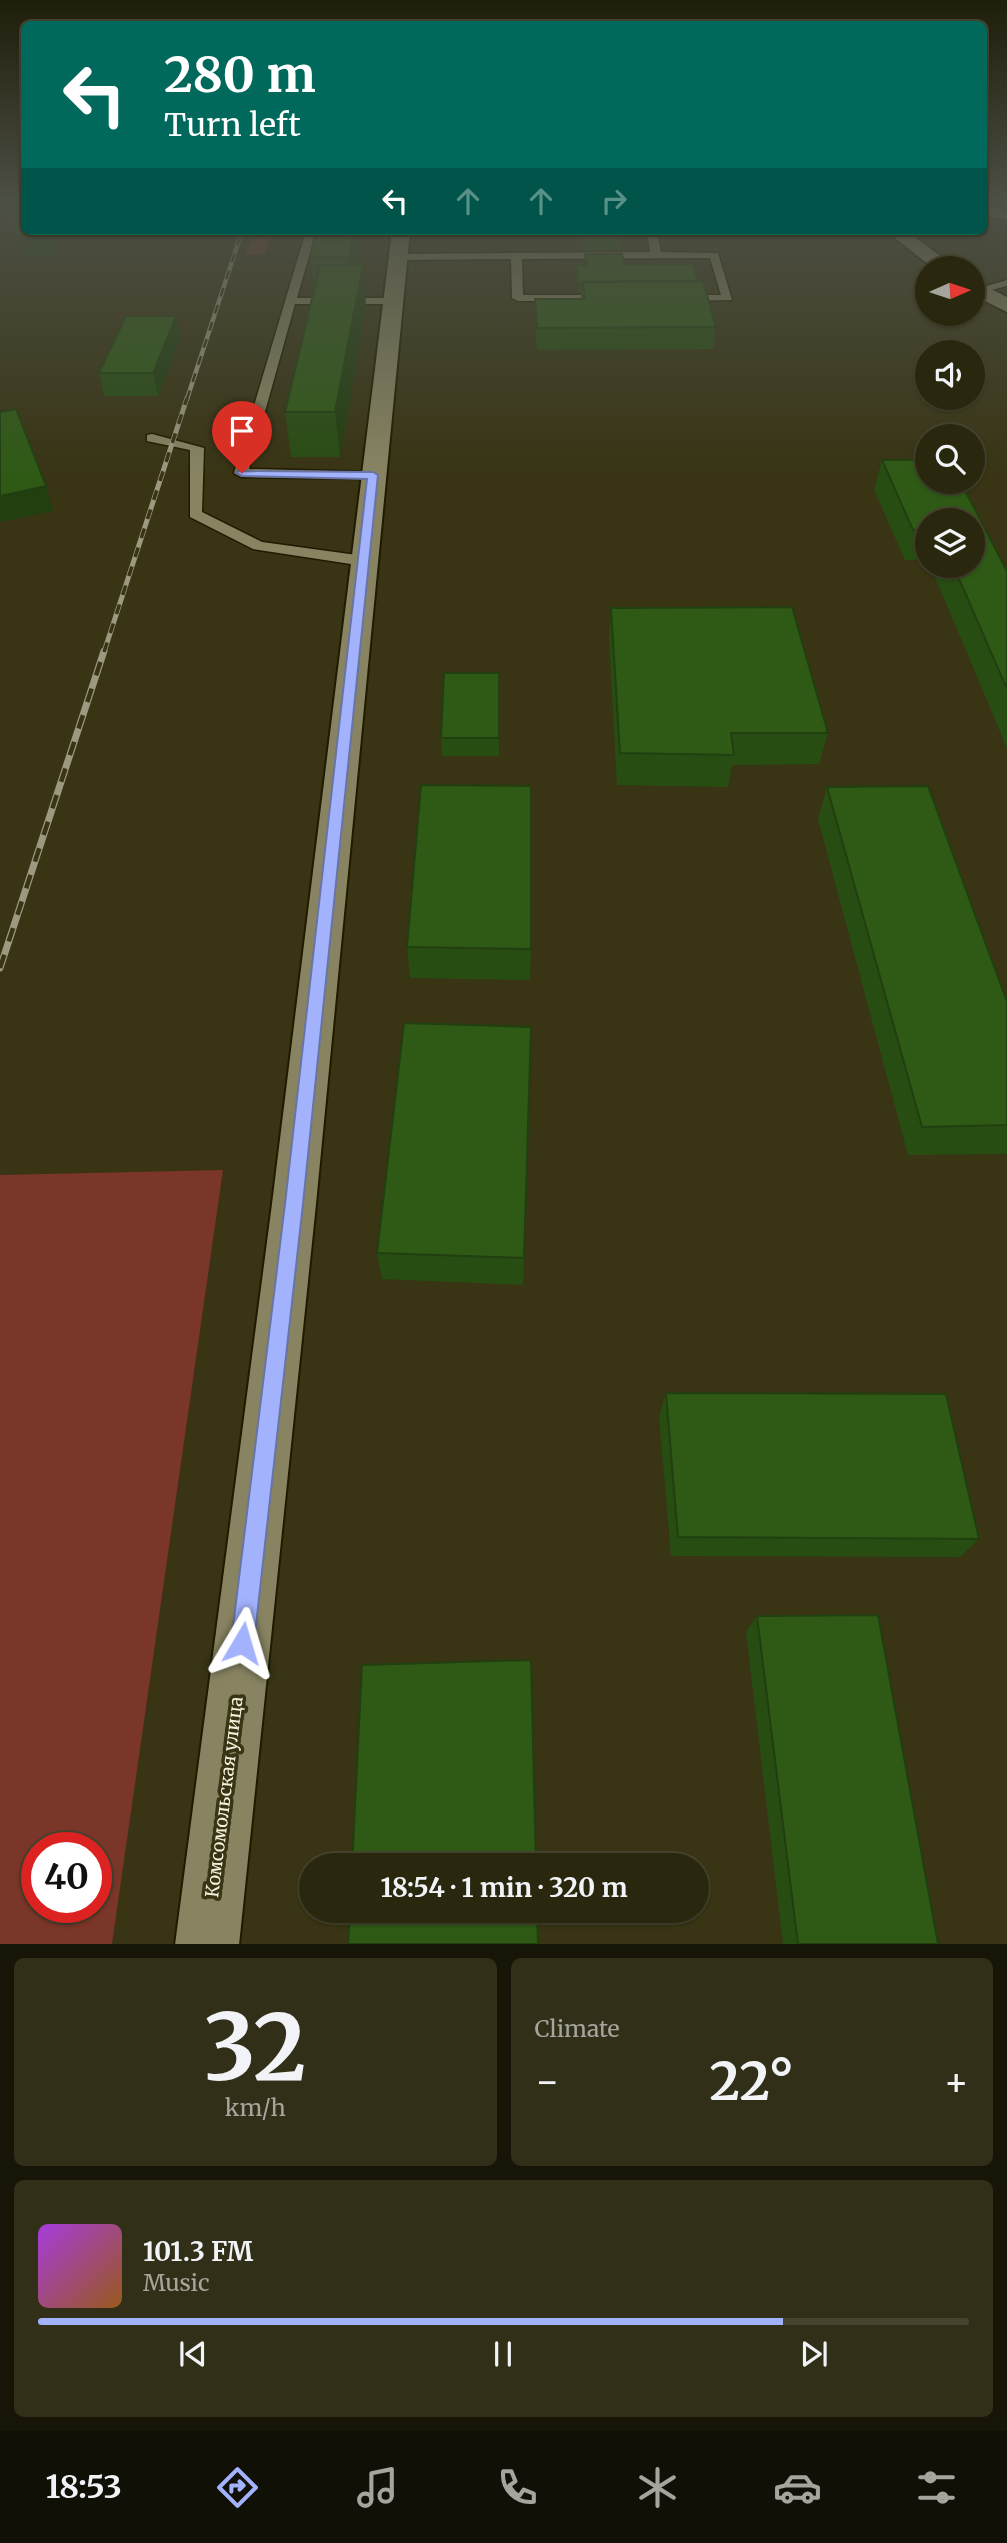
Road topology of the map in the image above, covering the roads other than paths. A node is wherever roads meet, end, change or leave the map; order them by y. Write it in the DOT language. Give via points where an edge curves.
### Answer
graph roads {
  1 [pos="292,293"];
  2 [pos="393,293"];
  3 [pos="518,293"];
  4 [pos="726,293"];
  5 [pos="985,293"];
  6 [pos="616,298"];
  7 [pos="672,298"];
  8 [pos="290,301"];
  9 [pos="392,301"];
  10 [pos="1007,306"];
  11 [pos="152,438"];
  12 [pos="373,475"];
  13 [pos="364,561"];
  14 [pos="207,1944"];
  1 -- 8 [label="lane"];
  2 -- 9 [label="street, Комсомольская улица"];
  3 -- 6 [label="lane" via="518,298"];
  4 -- 7 [label="lane" via="728,298"];
  5 -- 10 [label="street"];
  8 -- 9 [label="lane"];
  8 -- 12 [label="lane" via="242,473"];
  9 -- 12 [label="street, Комсомольская улица"];
  11 -- 13 [label="lane" via="197,447 195,514 258,546"];
  12 -- 13 [label="street, Комсомольская улица"];
  13 -- 14 [label="street, Комсомольская улица"];
}
